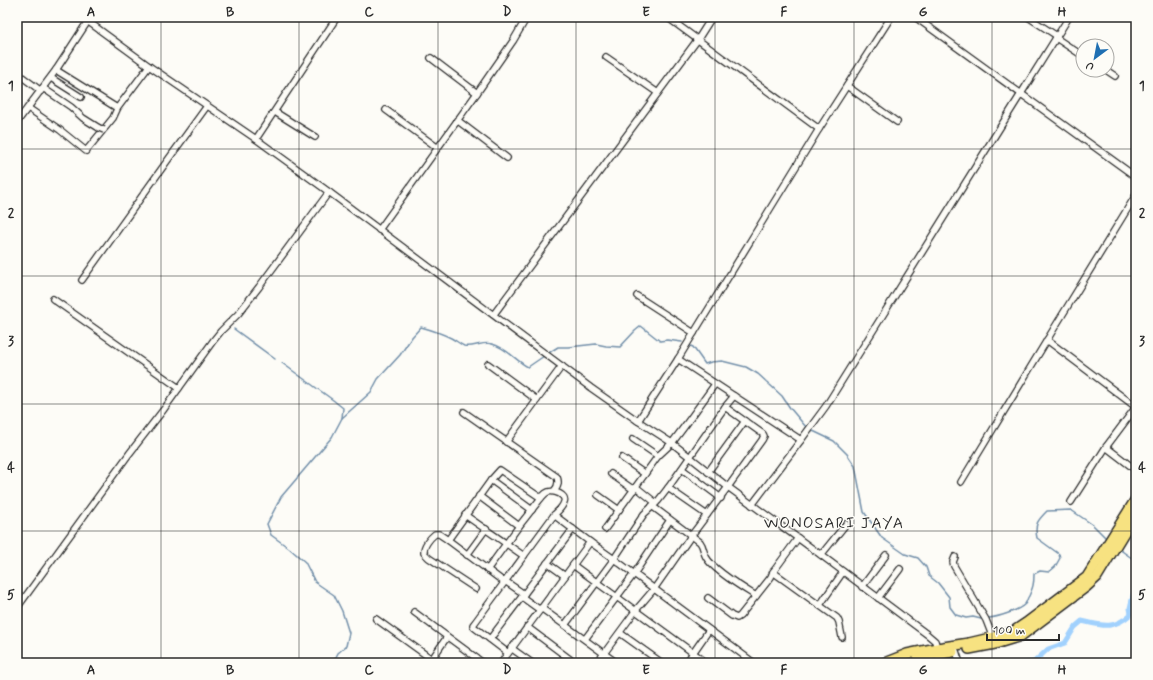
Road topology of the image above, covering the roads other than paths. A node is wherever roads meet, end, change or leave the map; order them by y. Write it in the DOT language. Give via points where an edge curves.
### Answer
graph roads {
  1 [pos="82,17"];
  2 [pos="337,17"];
  3 [pos="527,17"];
  4 [pos="667,17"];
  5 [pos="712,17"];
  6 [pos="891,17"];
  7 [pos="915,17"];
  8 [pos="1028,17"];
  9 [pos="1069,17"];
  10 [pos="88,21"];
  11 [pos="1056,37"];
  12 [pos="698,39"];
  13 [pos="1075,50"];
  14 [pos="606,57"];
  15 [pos="431,58"];
  16 [pos="149,66"];
  17 [pos="56,70"];
  18 [pos="17,73"];
  19 [pos="51,78"];
  20 [pos="847,86"];
  21 [pos="42,89"];
  22 [pos="477,93"];
  23 [pos="658,93"];
  24 [pos="1021,93"];
  25 [pos="81,97"];
  26 [pos="207,106"];
  27 [pos="118,107"];
  28 [pos="28,108"];
  29 [pos="386,110"];
  30 [pos="275,112"];
  31 [pos="457,120"];
  32 [pos="17,122"];
  33 [pos="897,122"];
  34 [pos="101,129"];
  35 [pos="819,129"];
  36 [pos="315,136"];
  37 [pos="256,139"];
  38 [pos="438,148"];
  39 [pos="507,158"];
  40 [pos="1136,177"];
  41 [pos="329,192"];
  42 [pos="1136,195"];
  43 [pos="379,230"];
  44 [pos="82,280"];
  45 [pos="637,296"];
  46 [pos="53,299"];
  47 [pos="494,314"];
  48 [pos="694,333"];
  49 [pos="1046,340"];
  50 [pos="678,359"];
  51 [pos="488,364"];
  52 [pos="562,366"];
  53 [pos="715,384"];
  54 [pos="179,388"];
  55 [pos="734,396"];
  56 [pos="537,400"];
  57 [pos="1136,407"];
  58 [pos="725,408"];
  59 [pos="464,412"];
  60 [pos="638,421"];
  61 [pos="745,422"];
  62 [pos="633,439"];
  63 [pos="801,440"];
  64 [pos="506,442"];
  65 [pos="672,443"];
  66 [pos="1106,448"];
  67 [pos="658,456"];
  68 [pos="622,458"];
  69 [pos="690,458"];
  70 [pos="682,469"];
  71 [pos="1136,470"];
  72 [pos="708,472"];
  73 [pos="611,474"];
  74 [pos="646,474"];
  75 [pos="491,480"];
  76 [pos="961,482"];
  77 [pos="728,487"];
  78 [pos="668,488"];
  79 [pos="635,489"];
  80 [pos="554,491"];
  81 [pos="598,495"];
  82 [pos="479,496"];
  83 [pos="541,498"];
  84 [pos="721,498"];
  85 [pos="1136,499"];
  86 [pos="1071,502"];
  87 [pos="654,505"];
  88 [pos="752,505"];
  89 [pos="532,510"];
  90 [pos="619,510"];
  91 [pos="465,515"];
  92 [pos="554,515"];
  93 [pos="707,515"];
  94 [pos="1130,517"];
  95 [pos="670,520"];
  96 [pos="846,524"];
  97 [pos="519,526"];
  98 [pos="572,529"];
  99 [pos="606,529"];
  100 [pos="486,530"];
  101 [pos="691,536"];
  102 [pos="798,538"];
  103 [pos="448,540"];
  104 [pos="590,542"];
  105 [pos="506,543"];
  106 [pos="821,554"];
  107 [pos="467,555"];
  108 [pos="886,555"];
  109 [pos="524,556"];
  110 [pos="955,557"];
  111 [pos="614,559"];
  112 [pos="547,563"];
  113 [pos="573,564"];
  114 [pos="900,569"];
  115 [pos="487,570"];
  116 [pos="773,572"];
  117 [pos="843,572"];
  118 [pos="634,574"];
  119 [pos="565,576"];
  120 [pos="505,581"];
  121 [pos="596,582"];
  122 [pos="862,587"];
  123 [pos="476,589"];
  124 [pos="654,589"];
  125 [pos="523,596"];
  126 [pos="756,596"];
  127 [pos="616,597"];
  128 [pos="708,598"];
  129 [pos="878,598"];
  130 [pos="820,605"];
  131 [pos="17,608"];
  132 [pos="541,609"];
  133 [pos="636,610"];
  134 [pos="414,612"];
  135 [pos="376,618"];
  136 [pos="565,625"];
  137 [pos="527,627"];
  138 [pos="709,630"];
  139 [pos="620,633"];
  140 [pos="447,637"];
  141 [pos="842,637"];
  142 [pos="490,638"];
  143 [pos="993,638"];
  144 [pos="584,639"];
  145 [pos="936,648"];
  146 [pos="509,650"];
  147 [pos="956,651"];
  148 [pos="693,652"];
  149 [pos="604,654"];
  150 [pos="434,661"];
  151 [pos="920,661"];
  152 [pos="483,663"];
  153 [pos="501,663"];
  154 [pos="532,663"];
  155 [pos="576,663"];
  156 [pos="597,663"];
  157 [pos="617,663"];
  158 [pos="662,663"];
  159 [pos="686,663"];
  160 [pos="707,663"];
  161 [pos="754,663"];
  162 [pos="884,663"];
  163 [pos="901,663"];
  164 [pos="960,663"];
  1 -- 10 [label="street"];
  2 -- 30 [label="street"];
  3 -- 22 [label="street"];
  4 -- 12 [label="street"];
  5 -- 12 [label="street"];
  6 -- 20 [label="street"];
  7 -- 24 [label="street"];
  8 -- 11 [label="street"];
  9 -- 11 [label="street"];
  10 -- 16 [label="street"];
  10 -- 17 [label="street"];
  11 -- 13 [label="street"];
  11 -- 24 [label="street"];
  12 -- 23 [label="street"];
  12 -- 35 [label="street"];
  14 -- 23 [label="street"];
  15 -- 22 [label="street"];
  16 -- 26 [label="street"];
  16 -- 27 [label="street"];
  17 -- 19 [label="street"];
  17 -- 27 [label="street"];
  18 -- 21 [label="street"];
  19 -- 21 [label="street"];
  19 -- 25 [label="street"];
  20 -- 33 [label="street"];
  20 -- 35 [label="street"];
  21 -- 28 [label="street"];
  21 -- 34 [label="street"];
  22 -- 31 [label="street"];
  23 -- 47 [label="street"];
  24 -- 40 [label="street"];
  24 -- 63 [label="street" via="826,406"];
  26 -- 37 [label="street"];
  26 -- 44 [label="street"];
  27 -- 28 [label="street" via="113,118 86,151"];
  28 -- 32 [label="street"];
  29 -- 38 [label="street"];
  30 -- 36 [label="street"];
  30 -- 37 [label="street"];
  31 -- 38 [label="street"];
  31 -- 39 [label="street"];
  35 -- 48 [label="street"];
  37 -- 41 [label="street"];
  38 -- 43 [label="street"];
  41 -- 43 [label="street"];
  41 -- 54 [label="street" via="259,287 221,331"];
  42 -- 49 [label="street"];
  43 -- 47 [label="street"];
  45 -- 48 [label="street"];
  46 -- 54 [label="street"];
  47 -- 52 [label="street"];
  48 -- 50 [label="street"];
  49 -- 57 [label="street"];
  49 -- 76 [label="street"];
  50 -- 53 [label="street"];
  50 -- 60 [label="street"];
  51 -- 56 [label="street"];
  52 -- 56 [label="street"];
  52 -- 60 [label="street"];
  53 -- 55 [label="street"];
  53 -- 65 [label="street"];
  54 -- 131 [label="street"];
  55 -- 58 [label="street"];
  55 -- 63 [label="street"];
  56 -- 64 [label="street"];
  57 -- 66 [label="street"];
  58 -- 61 [label="street"];
  58 -- 69 [label="street"];
  59 -- 64 [label="street"];
  60 -- 65 [label="street"];
  61 -- 72 [label="street"];
  61 -- 77 [label="street" via="764,436"];
  62 -- 67 [label="street"];
  63 -- 88 [label="street"];
  64 -- 80 [label="street" via="557,478 558,484"];
  65 -- 67 [label="street"];
  65 -- 69 [label="street"];
  66 -- 71 [label="street"];
  66 -- 86 [label="street"];
  67 -- 74 [label="street"];
  68 -- 74 [label="street"];
  69 -- 70 [label="street"];
  69 -- 72 [label="street"];
  70 -- 78 [label="street"];
  70 -- 84 [label="street"];
  72 -- 77 [label="street"];
  73 -- 79 [label="street"];
  74 -- 79 [label="street"];
  75 -- 82 [label="street"];
  75 -- 83 [label="street" via="498,470 501,470"];
  75 -- 89 [label="street"];
  77 -- 84 [label="street"];
  77 -- 88 [label="street"];
  78 -- 87 [label="street"];
  78 -- 93 [label="street"];
  79 -- 87 [label="street"];
  79 -- 90 [label="street"];
  80 -- 83 [label="street" via="547,492"];
  80 -- 92 [label="street" via="565,500"];
  81 -- 90 [label="street"];
  82 -- 91 [label="street"];
  82 -- 97 [label="street"];
  83 -- 89 [label="street"];
  84 -- 93 [label="street"];
  85 -- 94 [label="highway"];
  87 -- 95 [label="street"];
  87 -- 111 [label="street" via="644,514"];
  88 -- 102 [label="street"];
  89 -- 97 [label="street"];
  90 -- 99 [label="street"];
  91 -- 100 [label="street"];
  91 -- 103 [label="street"];
  92 -- 98 [label="street"];
  92 -- 109 [label="street"];
  93 -- 101 [label="street"];
  94 -- 143 [label="highway" via="1086,577 1014,631"];
  94 -- 147 [label="highway" via="1097,577 1033,628 1021,636 996,644"];
  95 -- 101 [label="street"];
  95 -- 118 [label="street"];
  96 -- 106 [label="street"];
  97 -- 105 [label="street"];
  98 -- 104 [label="street"];
  98 -- 112 [label="street"];
  100 -- 105 [label="street"];
  100 -- 107 [label="street"];
  101 -- 124 [label="street"];
  101 -- 126 [label="street" via="700,542 705,557 715,567"];
  102 -- 106 [label="street"];
  102 -- 116 [label="street"];
  103 -- 107 [label="street"];
  103 -- 123 [label="street" via="435,534 425,547 424,553"];
  104 -- 111 [label="street"];
  104 -- 113 [label="street"];
  105 -- 109 [label="street"];
  105 -- 115 [label="street"];
  106 -- 117 [label="street"];
  107 -- 115 [label="street"];
  108 -- 122 [label="street"];
  109 -- 120 [label="street"];
  110 -- 143 [label="street" via="954,566 986,620"];
  111 -- 118 [label="street"];
  111 -- 121 [label="street"];
  112 -- 119 [label="street"];
  112 -- 125 [label="street"];
  113 -- 119 [label="street"];
  113 -- 121 [label="street"];
  114 -- 129 [label="street"];
  115 -- 120 [label="street"];
  116 -- 126 [label="street"];
  116 -- 130 [label="street"];
  117 -- 122 [label="street"];
  117 -- 130 [label="street"];
  118 -- 124 [label="street"];
  118 -- 127 [label="street"];
  119 -- 132 [label="street"];
  120 -- 125 [label="street"];
  120 -- 142 [label="street" via="473,626"];
  121 -- 127 [label="street"];
  121 -- 136 [label="street"];
  122 -- 129 [label="street"];
  124 -- 133 [label="street"];
  124 -- 138 [label="street"];
  125 -- 132 [label="street"];
  125 -- 142 [label="street"];
  126 -- 128 [label="street" via="737,618"];
  127 -- 133 [label="street"];
  127 -- 144 [label="street"];
  129 -- 145 [label="street" via="932,638"];
  130 -- 141 [label="street" via="837,618"];
  132 -- 136 [label="street"];
  132 -- 137 [label="street"];
  133 -- 139 [label="street"];
  133 -- 148 [label="street"];
  134 -- 140 [label="street"];
  135 -- 150 [label="street"];
  136 -- 144 [label="street"];
  137 -- 146 [label="street"];
  137 -- 155 [label="street"];
  138 -- 148 [label="street"];
  138 -- 161 [label="street"];
  139 -- 149 [label="street"];
  139 -- 158 [label="street"];
  140 -- 150 [label="street"];
  140 -- 152 [label="street"];
  142 -- 146 [label="street"];
  143 -- 145 [label="highway"];
  144 -- 149 [label="street"];
  145 -- 162 [label="highway" via="907,654"];
  146 -- 153 [label="street"];
  146 -- 154 [label="street"];
  147 -- 151 [label="highway"];
  147 -- 164 [label="street"];
  148 -- 159 [label="street"];
  148 -- 160 [label="street"];
  149 -- 156 [label="street"];
  149 -- 157 [label="street"];
  151 -- 163 [label="highway"];
}
